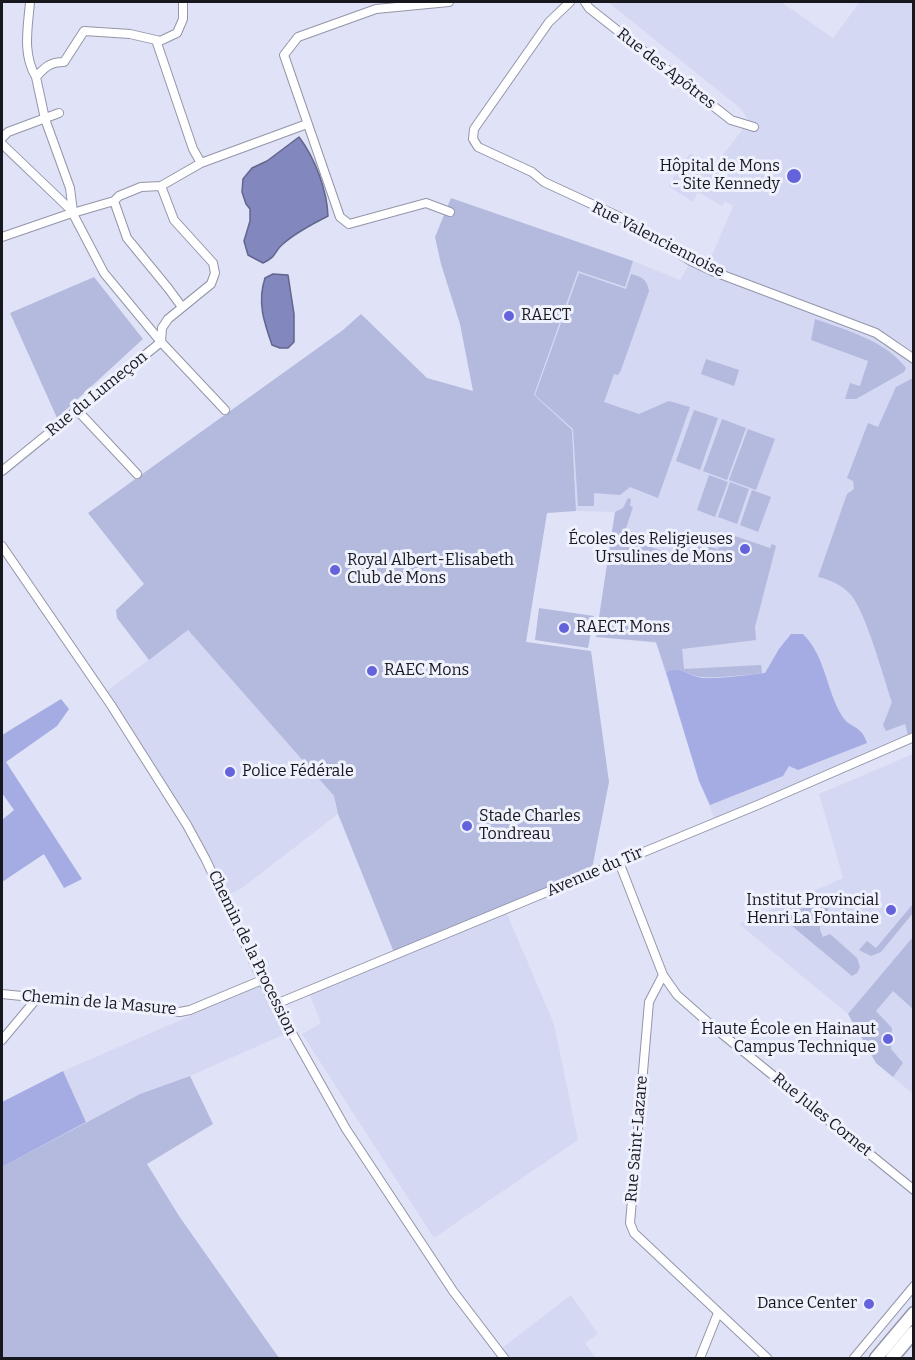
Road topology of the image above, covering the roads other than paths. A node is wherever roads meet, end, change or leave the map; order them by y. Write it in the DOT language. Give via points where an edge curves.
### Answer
graph roads {
  1 [pos="30,2"];
  2 [pos="183,2"];
  3 [pos="449,2"];
  4 [pos="570,2"];
  5 [pos="585,2"];
  6 [pos="156,40"];
  7 [pos="36,77"];
  8 [pos="59,113"];
  9 [pos="45,119"];
  10 [pos="307,124"];
  11 [pos="754,127"];
  12 [pos="2,138"];
  13 [pos="2,144"];
  14 [pos="201,163"];
  15 [pos="161,186"];
  16 [pos="114,201"];
  17 [pos="450,212"];
  18 [pos="73,213"];
  19 [pos="2,237"];
  20 [pos="182,307"];
  21 [pos="161,342"];
  22 [pos="914,359"];
  23 [pos="77,410"];
  24 [pos="225,411"];
  25 [pos="2,471"];
  26 [pos="136,474"];
  27 [pos="2,546"];
  28 [pos="914,737"];
  29 [pos="619,862"];
  30 [pos="663,975"];
  31 [pos="262,980"];
  32 [pos="2,994"];
  33 [pos="38,997"];
  34 [pos="276,1004"];
  35 [pos="2,1040"];
  36 [pos="914,1190"];
  37 [pos="914,1286"];
  38 [pos="718,1313"];
  39 [pos="914,1313"];
  40 [pos="914,1332"];
  41 [pos="504,1359"];
  42 [pos="700,1359"];
  43 [pos="766,1359"];
  44 [pos="854,1359"];
  45 [pos="876,1359"];
  46 [pos="892,1359"];
  1 -- 7 [label="street" via="27,57"];
  2 -- 6 [label="street" via="183,19 177,33"];
  3 -- 10 [label="street" via="376,9 297,38 284,55"];
  4 -- 22 [label="street, Rue Valenciennoise" via="549,22 474,129 473,140 478,147 636,225 699,265 861,326"];
  5 -- 11 [label="street, Rue des Apôtres" via="731,120"];
  6 -- 7 [label="street" via="84,31 64,62 46,66"];
  6 -- 14 [label="street"];
  7 -- 9 [label="street"];
  8 -- 9 [label="street"];
  9 -- 12 [label="street" via="8,132"];
  9 -- 18 [label="street" via="69,188"];
  10 -- 14 [label="street"];
  10 -- 17 [label="street" via="340,217 349,224 426,203"];
  13 -- 18 [label="street, Rue du Lumeçon"];
  14 -- 15 [label="street"];
  15 -- 16 [label="street" via="141,187"];
  15 -- 20 [label="street" via="174,220 213,263 215,273 211,284"];
  16 -- 18 [label="street"];
  16 -- 20 [label="street" via="127,238"];
  18 -- 19 [label="street"];
  18 -- 21 [label="street, Rue du Lumeçon" via="104,273"];
  20 -- 21 [label="street" via="162,328"];
  21 -- 23 [label="street, Rue du Lumeçon"];
  21 -- 24 [label="street"];
  23 -- 25 [label="street, Rue du Lumeçon"];
  23 -- 26 [label="street"];
  27 -- 31 [label="street, Chemin de la Procession" via="187,825"];
  28 -- 29 [label="street, Avenue du Tir"];
  29 -- 30 [label="street, Rue Jules Cornet"];
  29 -- 34 [label="street, Avenue du Tir"];
  30 -- 36 [label="street, Rue Jules Cornet" via="677,995 711,1025"];
  30 -- 38 [label="street, Rue Saint-Lazare" via="649,1002 630,1223 634,1233"];
  31 -- 33 [label="street, Chemin de la Masure" via="180,1012"];
  31 -- 34 [label="street, Chemin de la Procession"];
  32 -- 33 [label="street, Chemin de la Masure"];
  33 -- 35 [label="street"];
  34 -- 41 [label="street, Chemin de la Procession" via="369,1164 453,1291"];
  37 -- 44 [label="street"];
  38 -- 42 [label="street"];
  38 -- 43 [label="street, Rue Saint-Lazare"];
  39 -- 45 [label="main road"];
  40 -- 46 [label="main road"];
}
